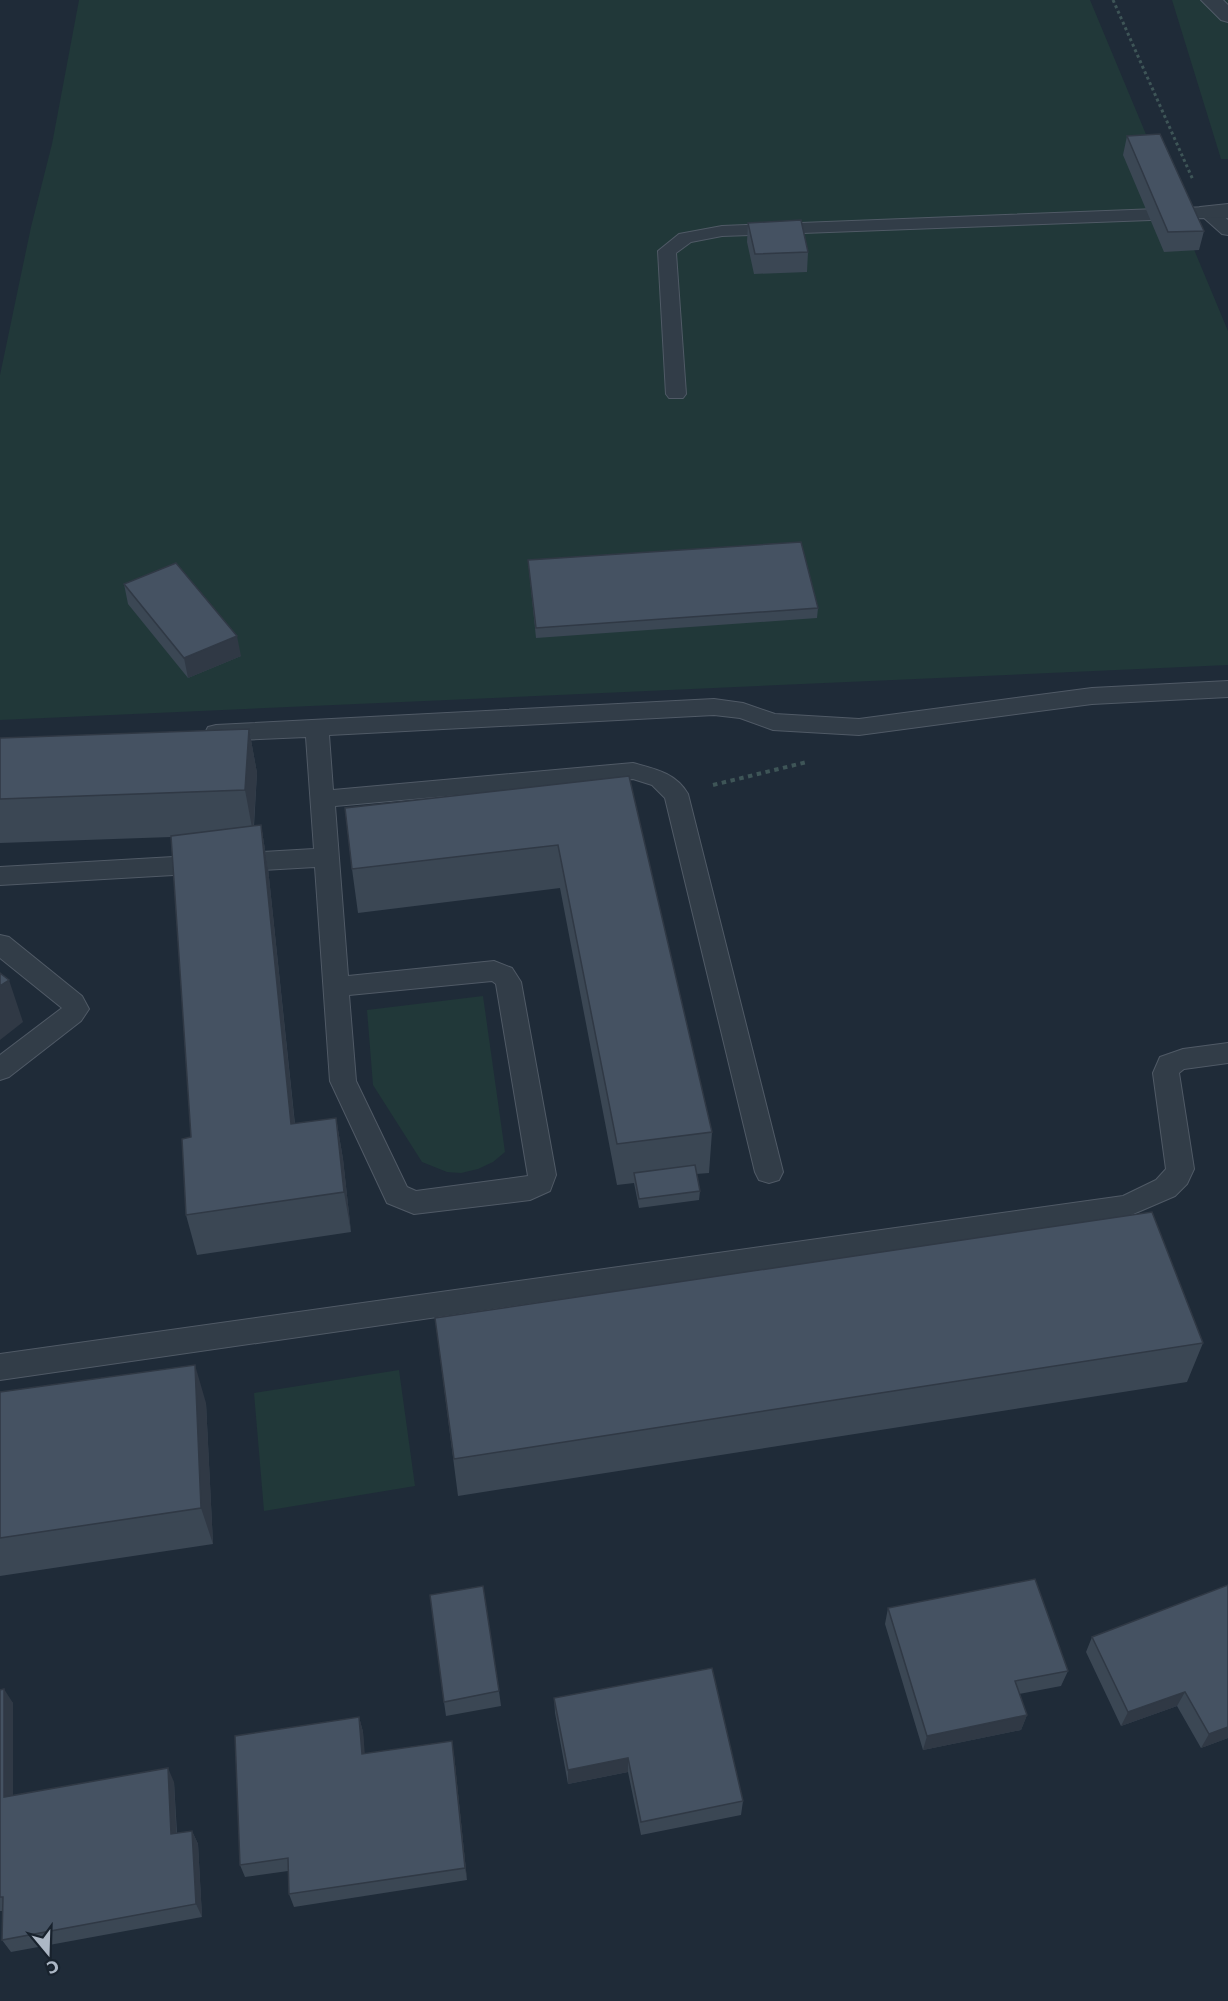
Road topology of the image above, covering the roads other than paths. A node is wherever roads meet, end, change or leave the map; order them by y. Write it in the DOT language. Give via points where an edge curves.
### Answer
graph roads {
  1 [pos="1211,0"];
  2 [pos="1228,16"];
  3 [pos="1218,212"];
  4 [pos="1228,230"];
  5 [pos="676,394"];
  6 [pos="1228,689"];
  7 [pos="317,728"];
  8 [pos="200,734"];
  9 [pos="323,799"];
  10 [pos="326,857"];
  11 [pos="0,876"];
  12 [pos="0,944"];
  13 [pos="336,987"];
  14 [pos="1228,1053"];
  15 [pos="0,1070"];
  16 [pos="769,1172"];
  17 [pos="0,1367"];
  1 -- 2 [label="street"];
  3 -- 4 [label="lane"];
  3 -- 5 [label="lane" via="722,231 685,238 667,251"];
  6 -- 7 [label="lane" via="1092,696 859,727 773,722 742,711 714,707"];
  7 -- 8 [label="lane"];
  7 -- 9 [label="lane"];
  9 -- 10 [label="lane"];
  9 -- 16 [label="lane" via="633,771 660,779 676,794"];
  10 -- 11 [label="lane"];
  10 -- 13 [label="lane"];
  12 -- 15 [label="lane" via="76,1008"];
  13 -- 13 [label="lane" via="343,1081 397,1195 414,1203 530,1189 540,1183 538,1152 503,975 494,971"];
  14 -- 17 [label="lane" via="1169,1064 1166,1073 1179,1176 1173,1183 1124,1207"];
}
